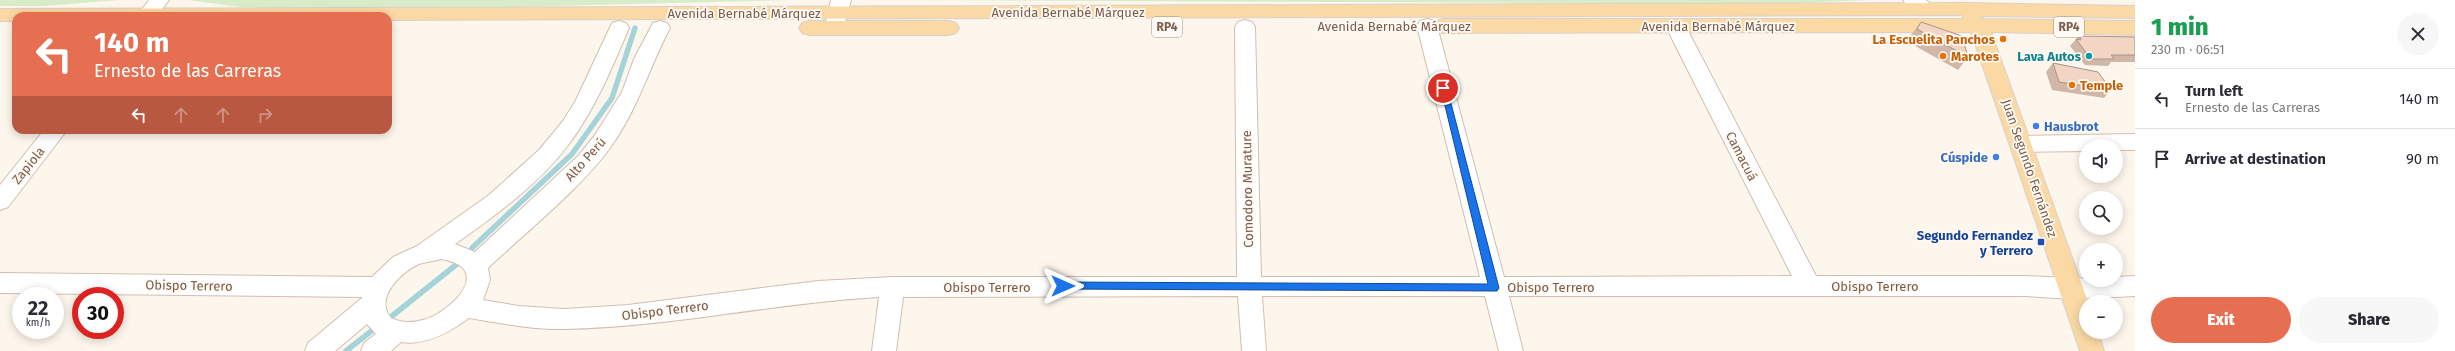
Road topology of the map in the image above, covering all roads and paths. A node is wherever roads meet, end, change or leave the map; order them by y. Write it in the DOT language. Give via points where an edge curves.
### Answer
graph roads {
  1 [pos="1920,4"];
  2 [pos="1965,4"];
  3 [pos="151,10"];
  4 [pos="91,12"];
  5 [pos="2135,12"];
  6 [pos="839,14"];
  7 [pos="0,15"];
  8 [pos="12,15"];
  9 [pos="1978,25"];
  10 [pos="1427,26"];
  11 [pos="1245,27"];
  12 [pos="1676,27"];
  13 [pos="619,28"];
  14 [pos="660,28"];
  15 [pos="2135,28"];
  16 [pos="0,29"];
  17 [pos="12,29"];
  18 [pos="392,29"];
  19 [pos="53,134"];
  20 [pos="2135,142"];
  21 [pos="2022,144"];
  22 [pos="0,201"];
  23 [pos="425,253"];
  24 [pos="476,265"];
  25 [pos="0,283"];
  26 [pos="1249,285"];
  27 [pos="1809,286"];
  28 [pos="2135,286"];
  29 [pos="892,287"];
  30 [pos="1494,288"];
  31 [pos="2072,288"];
  32 [pos="375,296"];
  33 [pos="466,307"];
  34 [pos="2079,310"];
  35 [pos="396,332"];
  36 [pos="2088,339"];
  37 [pos="318,351"];
  38 [pos="372,351"];
  39 [pos="884,351"];
  40 [pos="1254,351"];
  41 [pos="1511,351"];
  42 [pos="2092,351"];
  1 -- 2 [label="main road, Avenida Bernabé Márquez / RP4"];
  1 -- 6 [label="main road, Avenida Bernabé Márquez / RP4"];
  2 -- 5 [label="main road, Avenida Bernabé Márquez / RP4"];
  2 -- 9 [label="main road, Juan Segundo Fernández"];
  3 -- 4 [label="main road, Avenida Bernabé Márquez / RP4"];
  3 -- 6 [label="main road, Avenida Bernabé Márquez / RP4"];
  6 -- 11 [label="main road, Avenida Bernabé Márquez / RP4"];
  6 -- 14 [label="main road, Avenida Bernabé Márquez / RP4"];
  7 -- 8 [label="main road, Avenida Bernabé Márquez / RP4"];
  9 -- 12 [label="main road, Avenida Bernabé Márquez / RP4"];
  9 -- 15 [label="main road, Avenida Bernabé Márquez / RP4"];
  9 -- 21 [label="main road, Juan Segundo Fernández"];
  10 -- 11 [label="main road, Avenida Bernabé Márquez / RP4"];
  10 -- 12 [label="main road, Avenida Bernabé Márquez / RP4"];
  10 -- 30 [label="street"];
  11 -- 26 [label="street, Comodoro Murature"];
  12 -- 27 [label="street, Camacuá"];
  13 -- 14 [label="main road, Avenida Bernabé Márquez / RP4"];
  13 -- 18 [label="main road, Avenida Bernabé Márquez / RP4"];
  13 -- 23 [label="street" via="606,62 560,140 524,178 491,206"];
  14 -- 24 [label="street, Alto Perú" via="644,59 632,93 603,141 586,162"];
  16 -- 17 [label="main road"];
  19 -- 22 [label="street, Zapiola"];
  20 -- 21 [label="street"];
  21 -- 31 [label="main road, Juan Segundo Fernández"];
  23 -- 24 [label="street" via="442,250 456,252 468,257"];
  23 -- 32 [label="street" via="397,266"];
  24 -- 33 [label="street" via="478,285"];
  25 -- 32 [label="street, Obispo Terrero"];
  26 -- 29 [label="street, Obispo Terrero"];
  26 -- 30 [label="street, Obispo Terrero"];
  26 -- 40 [label="street, Comodoro Murature"];
  27 -- 30 [label="street, Obispo Terrero"];
  27 -- 31 [label="street, Obispo Terrero"];
  28 -- 31 [label="street, Obispo Terrero"];
  29 -- 33 [label="street, Obispo Terrero" via="818,290 628,315 564,319 519,316"];
  29 -- 39 [label="street"];
  30 -- 41 [label="street"];
  31 -- 34 [label="main road, Juan Segundo Fernández"];
  32 -- 35 [label="street" via="375,317 383,326"];
  32 -- 37 [label="street"];
  33 -- 35 [label="street" via="454,317 430,329 410,333"];
  35 -- 38 [label="street"];
  36 -- 42 [label="main road, Juan Segundo Fernández"];
}
